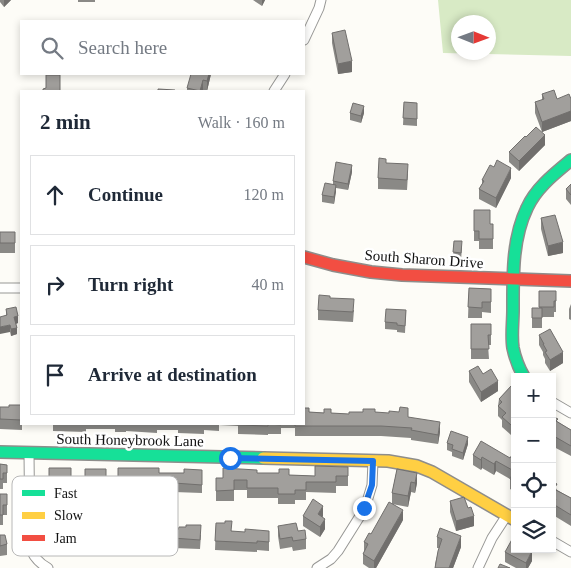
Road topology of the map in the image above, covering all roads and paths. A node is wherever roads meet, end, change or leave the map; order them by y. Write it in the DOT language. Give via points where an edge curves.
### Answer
graph roads {
  1 [pos="321,0"];
  2 [pos="305,38"];
  3 [pos="284,75"];
  4 [pos="275,90"];
  5 [pos="571,160"];
  6 [pos="305,257"];
  7 [pos="514,279"];
  8 [pos="571,281"];
  9 [pos="0,288"];
  10 [pos="20,288"];
  11 [pos="522,373"];
  12 [pos="556,404"];
  13 [pos="571,413"];
  14 [pos="0,452"];
  15 [pos="29,453"];
  16 [pos="373,461"];
  17 [pos="29,476"];
  18 [pos="511,517"];
  19 [pos="556,543"];
  20 [pos="571,552"];
  21 [pos="34,556"];
  22 [pos="48,568"];
  23 [pos="317,568"];
  24 [pos="478,568"];
  1 -- 2 [label="street"];
  3 -- 4 [label="street"];
  5 -- 7 [label="street" via="545,182 527,206 519,229"];
  6 -- 7 [label="street, South Sharon Drive" via="402,276"];
  7 -- 8 [label="street, South Sharon Drive"];
  7 -- 11 [label="street" via="513,347"];
  9 -- 10 [label="street"];
  12 -- 13 [label="street"];
  14 -- 15 [label="street, South Honeybrook Lane"];
  15 -- 16 [label="street, South Honeybrook Lane"];
  15 -- 17 [label="street"];
  16 -- 18 [label="street, South Honeybrook Lane" via="402,463 432,472"];
  16 -- 23 [label="street" via="372,485 364,508 338,551"];
  18 -- 24 [label="street" via="492,538"];
  19 -- 20 [label="street"];
  21 -- 22 [label="street"];
}
